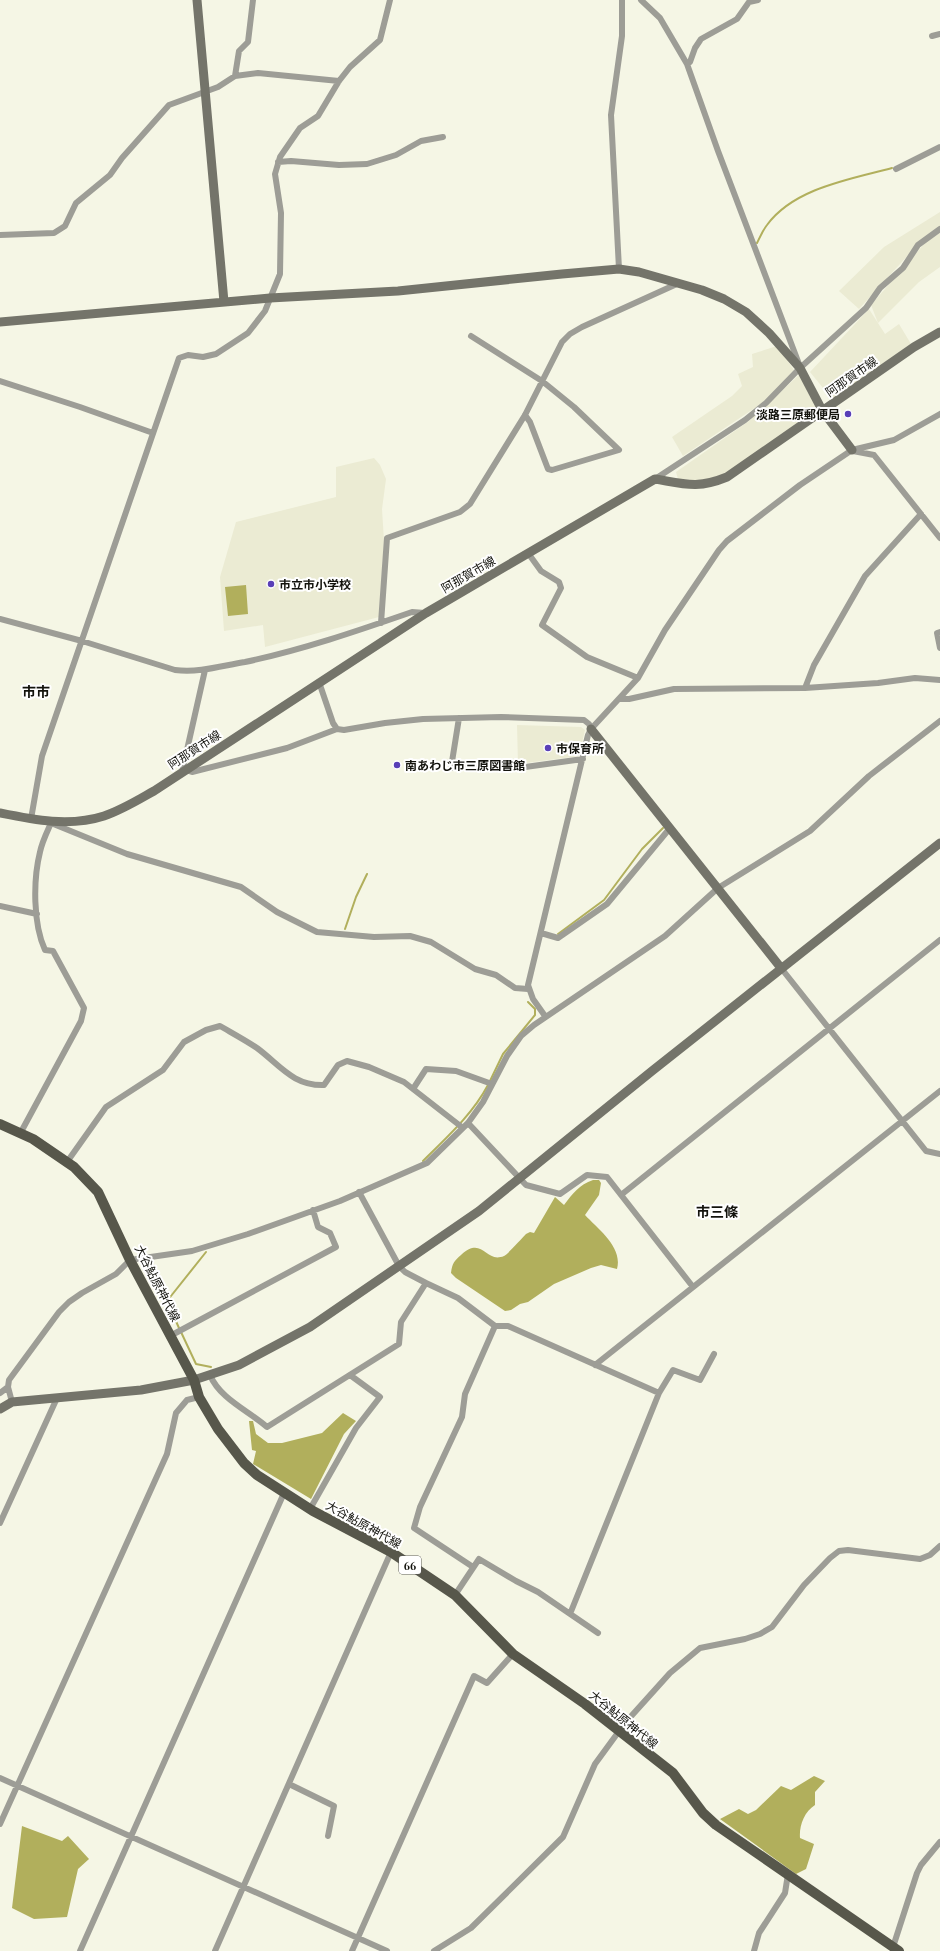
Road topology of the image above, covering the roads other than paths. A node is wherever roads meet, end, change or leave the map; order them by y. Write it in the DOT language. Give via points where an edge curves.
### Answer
graph roads {
  1 [pos="198,0"];
  2 [pos="253,0"];
  3 [pos="390,0"];
  4 [pos="622,0"];
  5 [pos="641,0"];
  6 [pos="758,0"];
  7 [pos="940,34"];
  8 [pos="932,36"];
  9 [pos="687,64"];
  10 [pos="234,76"];
  11 [pos="339,81"];
  12 [pos="206,92"];
  13 [pos="444,137"];
  14 [pos="940,147"];
  15 [pos="278,162"];
  16 [pos="896,169"];
  17 [pos="940,229"];
  18 [pos="0,235"];
  19 [pos="618,270"];
  20 [pos="681,282"];
  21 [pos="270,298"];
  22 [pos="224,302"];
  23 [pos="0,322"];
  24 [pos="940,332"];
  25 [pos="471,336"];
  26 [pos="800,368"];
  27 [pos="0,381"];
  28 [pos="542,381"];
  29 [pos="822,410"];
  30 [pos="940,414"];
  31 [pos="525,415"];
  32 [pos="153,434"];
  33 [pos="852,450"];
  34 [pos="655,479"];
  35 [pos="921,514"];
  36 [pos="940,538"];
  37 [pos="528,553"];
  38 [pos="426,613"];
  39 [pos="0,619"];
  40 [pos="381,623"];
  41 [pos="940,632"];
  42 [pos="82,642"];
  43 [pos="940,648"];
  44 [pos="205,670"];
  45 [pos="638,678"];
  46 [pos="940,680"];
  47 [pos="319,682"];
  48 [pos="805,688"];
  49 [pos="620,699"];
  50 [pos="459,718"];
  51 [pos="940,721"];
  52 [pos="337,729"];
  53 [pos="591,729"];
  54 [pos="583,759"];
  55 [pos="184,771"];
  56 [pos="0,813"];
  57 [pos="31,819"];
  58 [pos="51,822"];
  59 [pos="670,828"];
  60 [pos="940,843"];
  61 [pos="718,888"];
  62 [pos="0,906"];
  63 [pos="37,914"];
  64 [pos="541,933"];
  65 [pos="940,940"];
  66 [pos="781,968"];
  67 [pos="528,989"];
  68 [pos="545,1016"];
  69 [pos="828,1028"];
  70 [pos="492,1084"];
  71 [pos="413,1089"];
  72 [pos="940,1092"];
  73 [pos="903,1121"];
  74 [pos="0,1124"];
  75 [pos="465,1126"];
  76 [pos="21,1132"];
  77 [pos="940,1154"];
  78 [pos="67,1162"];
  79 [pos="519,1178"];
  80 [pos="359,1192"];
  81 [pos="621,1195"];
  82 [pos="313,1210"];
  83 [pos="130,1260"];
  84 [pos="399,1266"];
  85 [pos="426,1283"];
  86 [pos="693,1287"];
  87 [pos="495,1326"];
  88 [pos="170,1336"];
  89 [pos="714,1354"];
  90 [pos="595,1365"];
  91 [pos="210,1375"];
  92 [pos="350,1375"];
  93 [pos="194,1380"];
  94 [pos="8,1387"];
  95 [pos="0,1393"];
  96 [pos="659,1393"];
  97 [pos="199,1397"];
  98 [pos="57,1398"];
  99 [pos="12,1402"];
  100 [pos="0,1409"];
  101 [pos="284,1494"];
  102 [pos="310,1509"];
  103 [pos="0,1523"];
  104 [pos="940,1546"];
  105 [pos="391,1552"];
  106 [pos="473,1567"];
  107 [pos="455,1595"];
  108 [pos="570,1614"];
  109 [pos="598,1633"];
  110 [pos="513,1654"];
  111 [pos="620,1732"];
  112 [pos="0,1778"];
  113 [pos="288,1784"];
  114 [pos="17,1785"];
  115 [pos="0,1824"];
  116 [pos="131,1836"];
  117 [pos="328,1836"];
  118 [pos="940,1842"];
  119 [pos="788,1874"];
  120 [pos="244,1886"];
  121 [pos="358,1938"];
  122 [pos="896,1949"];
  123 [pos="80,1951"];
  124 [pos="215,1951"];
  125 [pos="352,1951"];
  126 [pos="387,1951"];
  127 [pos="434,1951"];
  128 [pos="754,1951"];
  1 -- 12 [label="street"];
  2 -- 10 [label="street" via="248,42 239,51"];
  3 -- 11 [label="street" via="380,40 350,67"];
  4 -- 19 [label="street" via="622,36 610,128"];
  5 -- 9 [label="street" via="660,18"];
  6 -- 9 [label="street" via="749,2 737,19 701,39"];
  7 -- 8 [label="street"];
  9 -- 26 [label="street"];
  10 -- 11 [label="street" via="258,73"];
  10 -- 12 [label="street" via="218,88"];
  11 -- 15 [label="street" via="318,116 300,128"];
  12 -- 18 [label="street" via="169,105 110,175 76,203 65,226 54,233"];
  12 -- 22 [label="street"];
  13 -- 15 [label="street" via="421,141 396,155 367,164"];
  14 -- 16 [label="street"];
  15 -- 21 [label="street" via="275,174 281,213 280,274"];
  17 -- 26 [label="street" via="918,245 903,268 880,288 866,308"];
  19 -- 20 [label="street"];
  19 -- 21 [label="street" via="398,291"];
  20 -- 26 [label="street" via="724,299 746,312"];
  20 -- 28 [label="street" via="570,334 562,342"];
  21 -- 22 [label="street"];
  21 -- 32 [label="street" via="262,315 248,333 216,354 203,357 188,355 179,358"];
  22 -- 23 [label="street"];
  24 -- 29 [label="street, 阿那賀市線"];
  25 -- 28 [label="street"];
  26 -- 29 [label="street"];
  26 -- 34 [label="street" via="766,403 745,420"];
  27 -- 32 [label="street"];
  28 -- 31 [label="street"];
  28 -- 31 [label="street" via="619,450 552,470 548,469"];
  29 -- 33 [label="street"];
  29 -- 34 [label="street, 阿那賀市線" via="742,468 716,482 696,486"];
  30 -- 33 [label="street" via="894,440"];
  31 -- 40 [label="street" via="470,504 460,512 387,538"];
  32 -- 42 [label="street"];
  33 -- 35 [label="street" via="874,455"];
  33 -- 45 [label="street" via="800,485 727,541 665,630"];
  34 -- 37 [label="street, 阿那賀市線"];
  35 -- 36 [label="street"];
  35 -- 48 [label="street" via="864,576 818,658"];
  37 -- 38 [label="street, 阿那賀市線"];
  37 -- 45 [label="street" via="541,571 559,582 561,588 542,625 587,657"];
  38 -- 40 [label="street" via="412,612"];
  38 -- 47 [label="street, 阿那賀市線"];
  39 -- 42 [label="street"];
  40 -- 44 [label="street" via="292,651"];
  41 -- 43 [label="street" via="937,633"];
  42 -- 44 [label="street" via="175,670"];
  42 -- 57 [label="street" via="39,768"];
  44 -- 55 [label="street"];
  45 -- 49 [label="street"];
  46 -- 48 [label="street" via="916,678"];
  47 -- 52 [label="street"];
  47 -- 55 [label="street, 阿那賀市線"];
  48 -- 49 [label="street" via="674,689"];
  49 -- 53 [label="street"];
  50 -- 52 [label="street" via="423,719"];
  50 -- 53 [label="street" via="584,720"];
  50 -- 54 [label="street" via="451,768 518,768"];
  51 -- 61 [label="street" via="869,776 810,831"];
  52 -- 55 [label="street" via="287,748 192,772"];
  53 -- 54 [label="street"];
  53 -- 59 [label="street"];
  54 -- 64 [label="street"];
  55 -- 58 [label="street, 阿那賀市線" via="154,791 103,816"];
  56 -- 57 [label="street, 阿那賀市線"];
  57 -- 58 [label="street, 阿那賀市線"];
  58 -- 63 [label="street" via="37,864"];
  58 -- 67 [label="street" via="127,854 240,887 277,912 317,932 374,937 410,936 431,942 476,969 496,974 515,988"];
  59 -- 61 [label="street"];
  59 -- 64 [label="street" via="606,904 558,938"];
  60 -- 66 [label="street"];
  61 -- 66 [label="street"];
  61 -- 68 [label="street" via="665,936"];
  62 -- 63 [label="street"];
  63 -- 76 [label="street" via="39,938 45,950 52,951 84,1008 81,1021"];
  64 -- 67 [label="street"];
  65 -- 69 [label="street"];
  66 -- 69 [label="street"];
  66 -- 79 [label="street"];
  67 -- 68 [label="street"];
  68 -- 70 [label="street" via="521,1036"];
  69 -- 73 [label="street"];
  69 -- 81 [label="street"];
  70 -- 71 [label="street" via="456,1071 426,1069"];
  70 -- 75 [label="street" via="483,1102"];
  71 -- 75 [label="street"];
  71 -- 78 [label="street" via="404,1082 369,1067 347,1061 338,1065 324,1085 311,1086 296,1080 251,1044 220,1026 206,1030 184,1042 163,1070 106,1107"];
  72 -- 73 [label="street"];
  73 -- 77 [label="street" via="926,1151"];
  73 -- 86 [label="street"];
  74 -- 76 [label="main road, 大谷鮎原神代線 / 66"];
  75 -- 79 [label="street"];
  75 -- 80 [label="street" via="427,1163"];
  76 -- 78 [label="main road, 大谷鮎原神代線 / 66"];
  78 -- 83 [label="main road, 大谷鮎原神代線 / 66" via="98,1192"];
  79 -- 81 [label="street" via="526,1185 560,1194 587,1174 607,1177"];
  79 -- 84 [label="street" via="479,1211"];
  80 -- 82 [label="street"];
  80 -- 84 [label="street"];
  81 -- 86 [label="street"];
  82 -- 83 [label="street" via="288,1221 199,1249"];
  82 -- 88 [label="street" via="318,1227 330,1233 336,1247"];
  83 -- 88 [label="main road, 大谷鮎原神代線 / 66"];
  83 -- 94 [label="street" via="116,1274 82,1293 59,1312 9,1380"];
  84 -- 85 [label="street"];
  84 -- 91 [label="street" via="298,1334 239,1365"];
  85 -- 87 [label="street" via="458,1298"];
  85 -- 92 [label="street" via="401,1322 399,1344"];
  86 -- 90 [label="street"];
  87 -- 90 [label="street" via="508,1326"];
  87 -- 106 [label="street" via="465,1394 462,1417 420,1507 414,1528"];
  88 -- 93 [label="main road, 大谷鮎原神代線 / 66"];
  89 -- 96 [label="street" via="700,1380 673,1370"];
  90 -- 96 [label="street"];
  91 -- 92 [label="street" via="214,1384 244,1411 267,1427"];
  91 -- 93 [label="street"];
  92 -- 102 [label="street" via="380,1397 356,1428"];
  93 -- 97 [label="main road, 大谷鮎原神代線 / 66"];
  93 -- 98 [label="street" via="141,1390"];
  94 -- 95 [label="street"];
  94 -- 99 [label="street"];
  96 -- 108 [label="street"];
  97 -- 101 [label="main road, 大谷鮎原神代線 / 66" via="218,1429 244,1463"];
  97 -- 114 [label="street" via="186,1400 176,1413 167,1454"];
  98 -- 99 [label="street"];
  98 -- 103 [label="street"];
  99 -- 100 [label="street"];
  101 -- 102 [label="main road, 大谷鮎原神代線 / 66"];
  101 -- 116 [label="street"];
  102 -- 105 [label="main road, 大谷鮎原神代線 / 66"];
  104 -- 111 [label="street" via="930,1555 920,1559 839,1551 804,1585 772,1627 744,1639 700,1648 670,1673 636,1710"];
  105 -- 107 [label="main road, 大谷鮎原神代線 / 66"];
  105 -- 113 [label="street"];
  106 -- 107 [label="street"];
  106 -- 108 [label="street" via="479,1559 538,1592"];
  107 -- 110 [label="main road, 大谷鮎原神代線 / 66"];
  108 -- 109 [label="street"];
  110 -- 111 [label="main road, 大谷鮎原神代線 / 66" via="585,1704"];
  110 -- 121 [label="street" via="487,1683 474,1676"];
  111 -- 119 [label="main road, 大谷鮎原神代線 / 66" via="673,1773 703,1813 716,1825"];
  111 -- 127 [label="street" via="590,1773 563,1837 471,1928"];
  112 -- 114 [label="street"];
  113 -- 117 [label="street" via="334,1806"];
  113 -- 120 [label="street"];
  114 -- 115 [label="street"];
  114 -- 116 [label="street"];
  116 -- 120 [label="street"];
  116 -- 123 [label="street"];
  118 -- 122 [label="street" via="917,1874"];
  119 -- 122 [label="main road, 大谷鮎原神代線 / 66"];
  119 -- 128 [label="street" via="785,1893 759,1933"];
  120 -- 121 [label="street"];
  120 -- 124 [label="street"];
  121 -- 125 [label="street"];
  121 -- 126 [label="street"];
}
